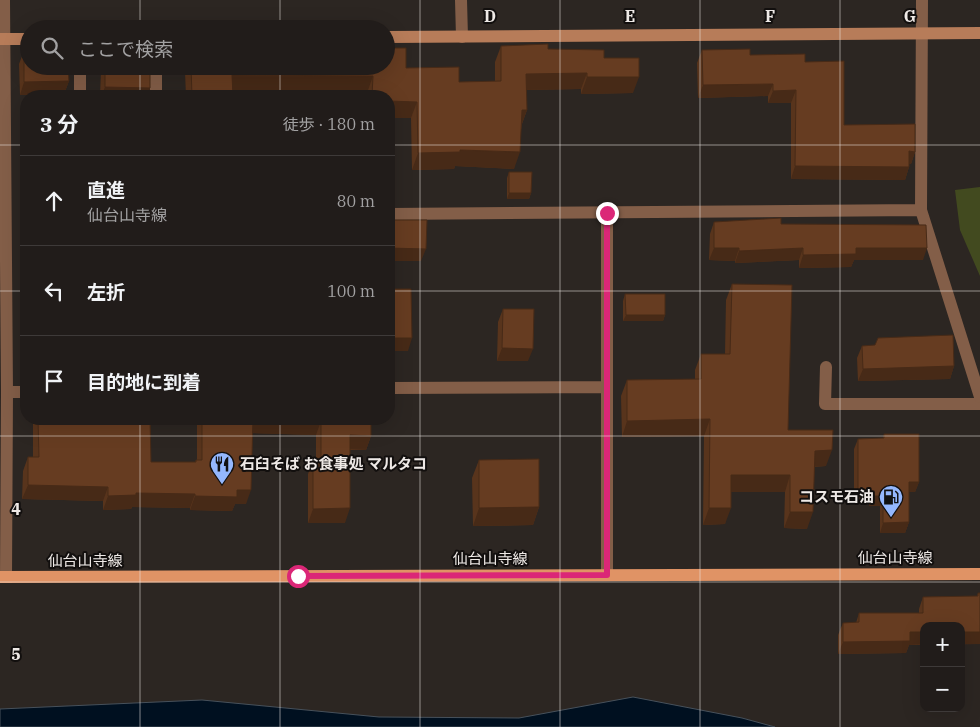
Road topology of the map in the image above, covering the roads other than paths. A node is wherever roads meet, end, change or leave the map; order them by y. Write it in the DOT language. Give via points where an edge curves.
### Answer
graph roads {
  1 [pos="4,0"];
  2 [pos="461,0"];
  3 [pos="922,0"];
  4 [pos="980,33"];
  5 [pos="922,34"];
  6 [pos="462,37"];
  7 [pos="395,38"];
  8 [pos="2,39"];
  9 [pos="20,39"];
  10 [pos="80,75"];
  11 [pos="156,75"];
  12 [pos="80,90"];
  13 [pos="156,90"];
  14 [pos="921,210"];
  15 [pos="607,213"];
  16 [pos="395,214"];
  17 [pos="826,367"];
  18 [pos="607,386"];
  19 [pos="395,388"];
  20 [pos="8,392"];
  21 [pos="20,392"];
  22 [pos="980,397"];
  23 [pos="980,404"];
  24 [pos="980,574"];
  25 [pos="607,575"];
  26 [pos="3,577"];
  1 -- 8 [label="street"];
  2 -- 6 [label="street"];
  3 -- 5 [label="street"];
  4 -- 5 [label="street"];
  5 -- 6 [label="street"];
  5 -- 14 [label="street"];
  6 -- 7 [label="street"];
  8 -- 9 [label="street"];
  8 -- 20 [label="street"];
  10 -- 12 [label="street"];
  11 -- 13 [label="street"];
  14 -- 15 [label="street"];
  14 -- 22 [label="street"];
  15 -- 16 [label="street"];
  15 -- 18 [label="street"];
  17 -- 23 [label="street" via="825,404"];
  18 -- 19 [label="street"];
  18 -- 25 [label="street"];
  20 -- 21 [label="street"];
  20 -- 26 [label="street"];
  24 -- 25 [label="main road, 仙台山寺線"];
  25 -- 26 [label="main road, 仙台山寺線"];
}
